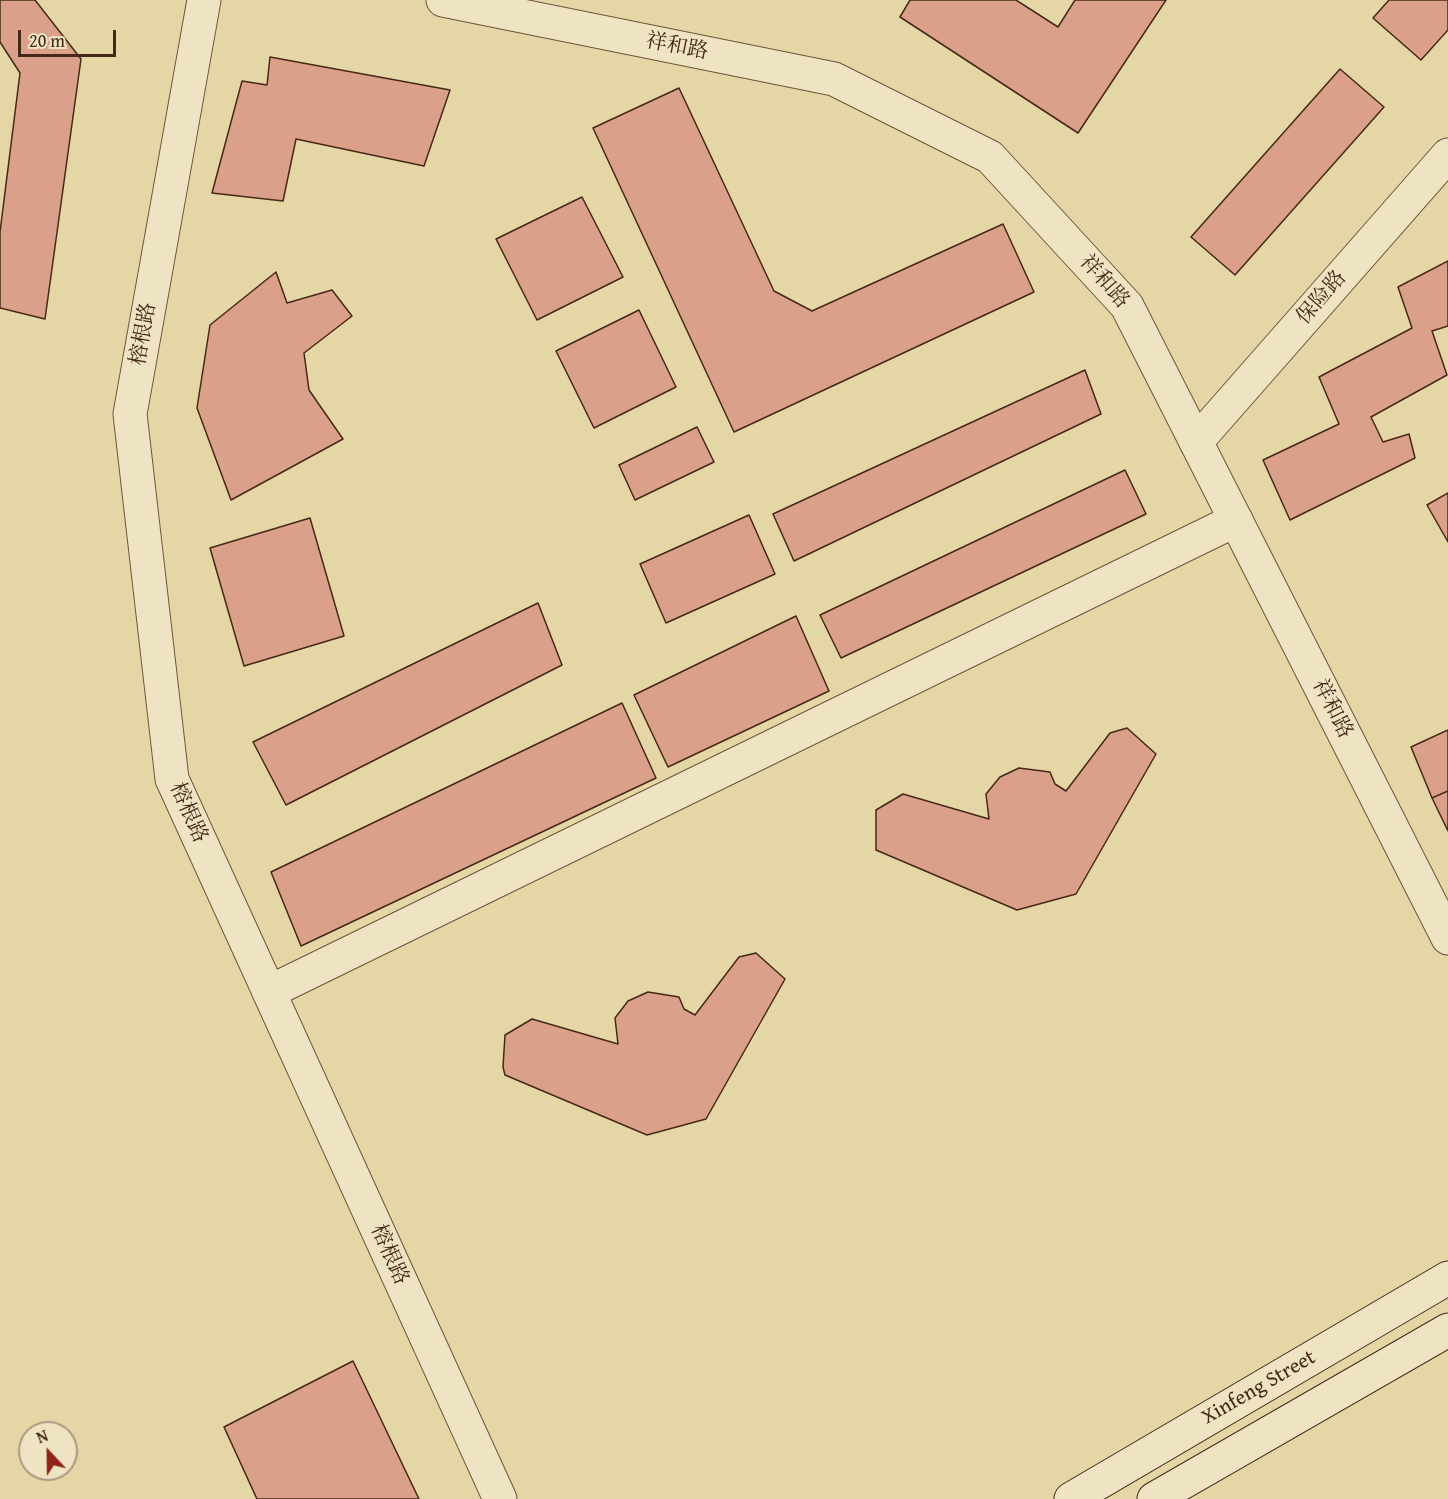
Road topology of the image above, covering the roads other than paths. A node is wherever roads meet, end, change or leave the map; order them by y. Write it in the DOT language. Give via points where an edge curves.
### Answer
graph roads {
  1 [pos="204,0"];
  2 [pos="443,0"];
  3 [pos="1448,154"];
  4 [pos="1196,442"];
  5 [pos="1236,520"];
  6 [pos="1448,938"];
  7 [pos="269,992"];
  8 [pos="1448,1278"];
  9 [pos="1448,1330"];
  10 [pos="500,1499"];
  11 [pos="1071,1499"];
  12 [pos="1154,1499"];
  1 -- 7 [label="street, 榕根路" via="130,414 172,779"];
  2 -- 4 [label="street, 祥和路" via="834,79 990,157 1127,306"];
  3 -- 4 [label="street, 保险路"];
  4 -- 5 [label="street, 祥和路"];
  5 -- 6 [label="street, 祥和路"];
  5 -- 7 [label="street"];
  7 -- 10 [label="street, 榕根路"];
  8 -- 11 [label="street, Xinfeng Street"];
  9 -- 12 [label="street, Xinfeng Street"];
}
